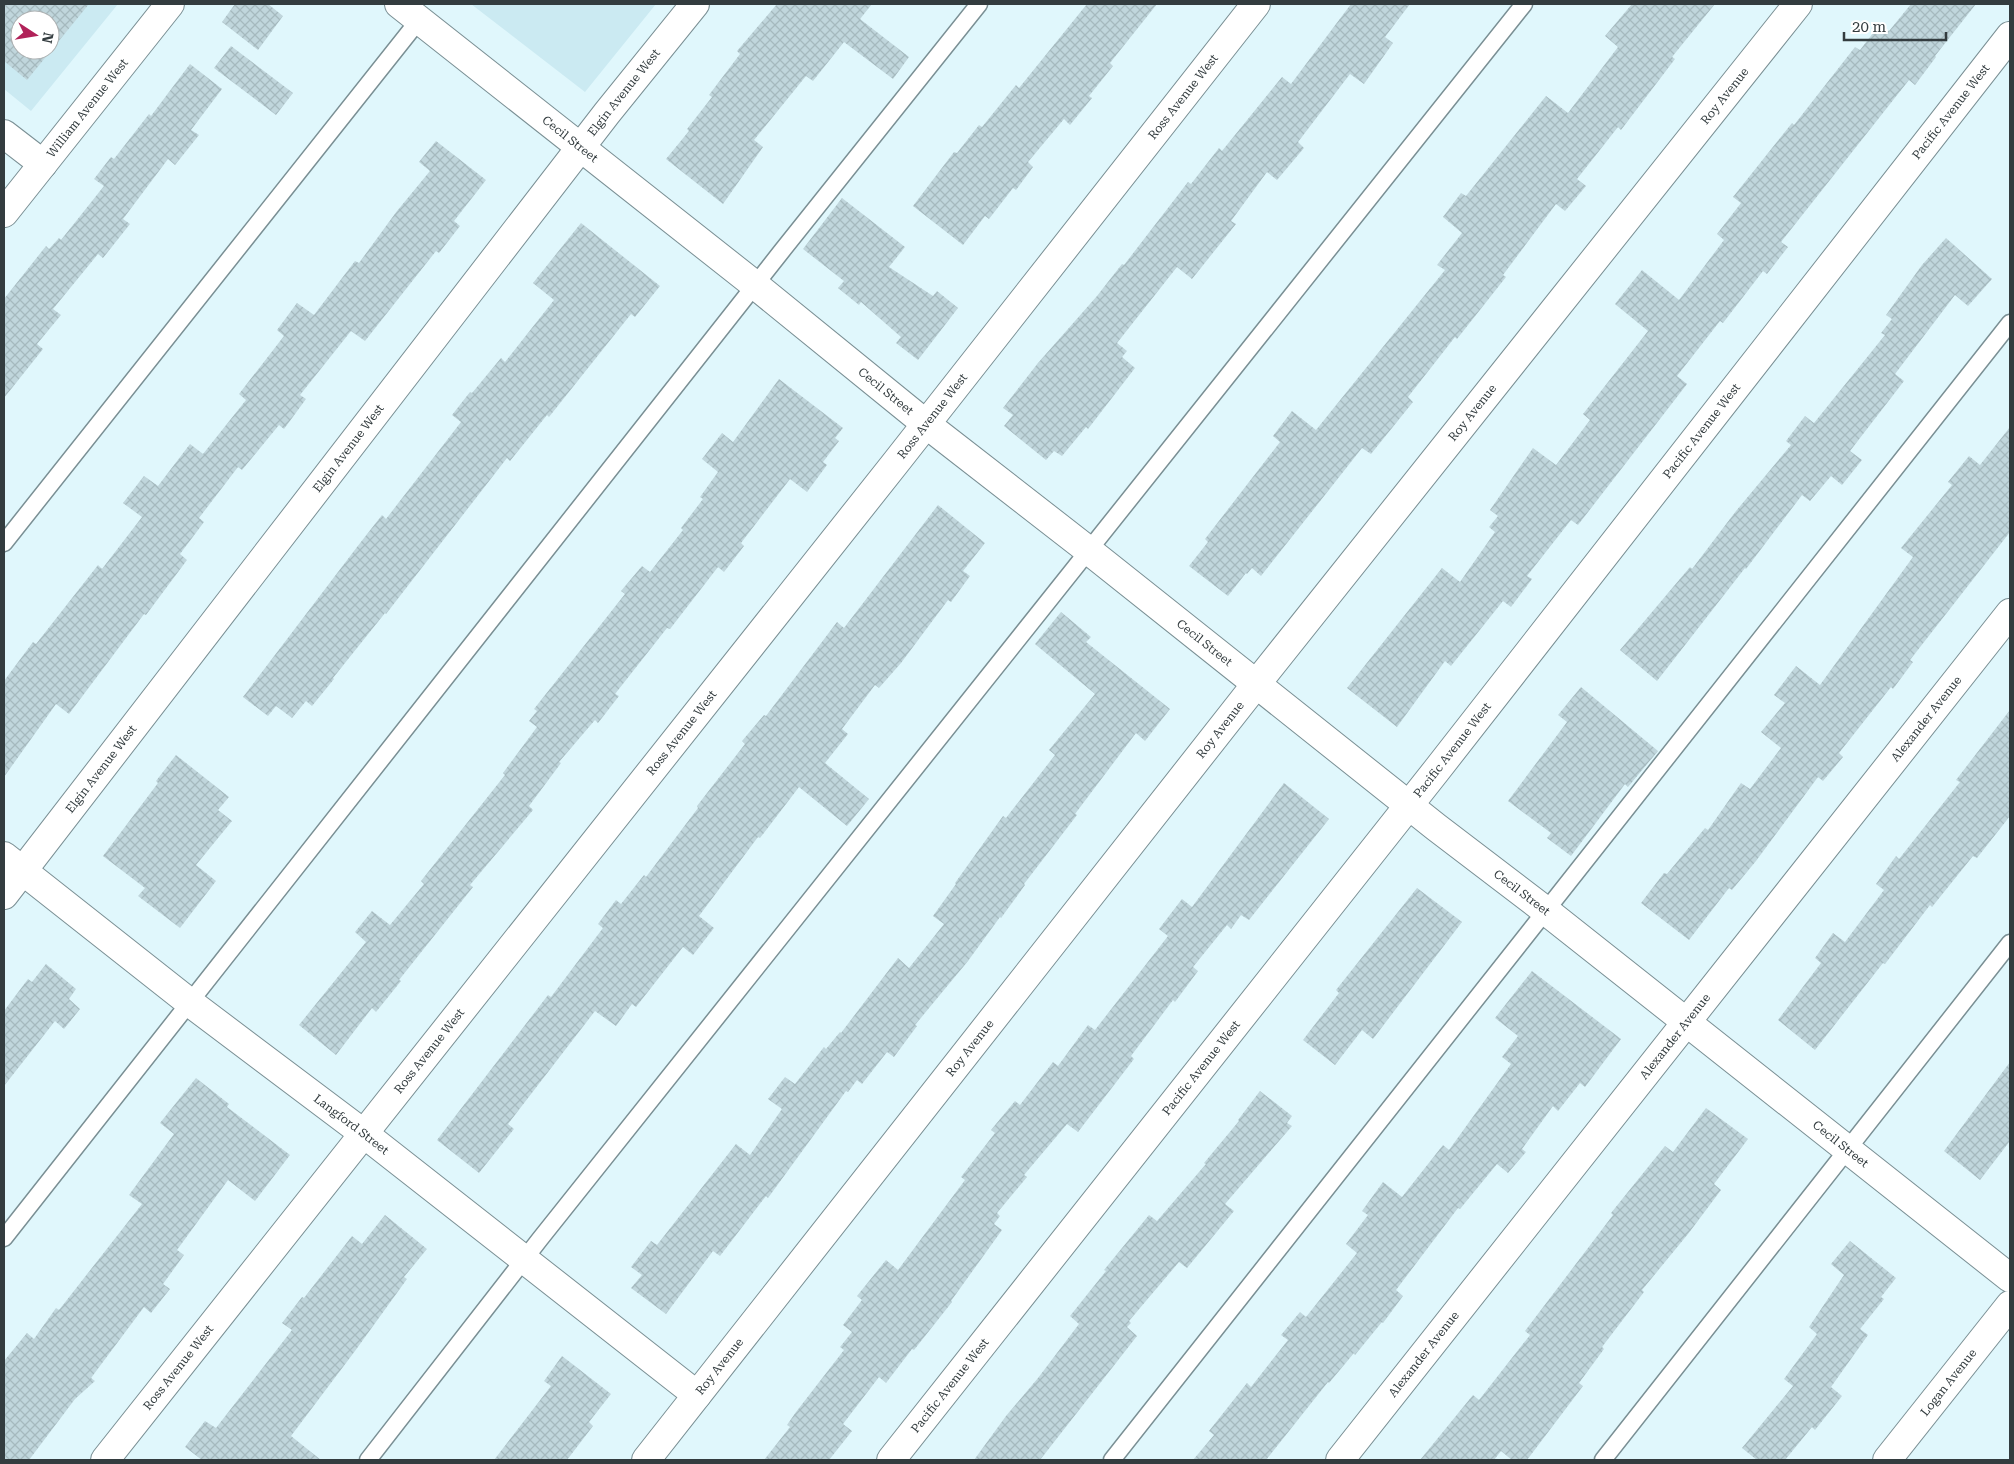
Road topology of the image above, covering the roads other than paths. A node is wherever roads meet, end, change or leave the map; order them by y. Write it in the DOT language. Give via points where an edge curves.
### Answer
graph roads {
  1 [pos="170,4"];
  2 [pos="695,4"];
  3 [pos="979,4"];
  4 [pos="1256,4"];
  5 [pos="1524,4"];
  6 [pos="1798,4"];
  7 [pos="409,12"];
  8 [pos="2010,36"];
  9 [pos="4,134"];
  10 [pos="580,148"];
  11 [pos="43,164"];
  12 [pos="4,213"];
  13 [pos="755,285"];
  14 [pos="2010,323"];
  15 [pos="926,424"];
  16 [pos="4,543"];
  17 [pos="1088,550"];
  18 [pos="2010,614"];
  19 [pos="1258,683"];
  20 [pos="1409,805"];
  21 [pos="13,863"];
  22 [pos="4,895"];
  23 [pos="1546,911"];
  24 [pos="2010,943"];
  25 [pos="189,1002"];
  26 [pos="1686,1022"];
  27 [pos="363,1133"];
  28 [pos="1847,1149"];
  29 [pos="4,1238"];
  30 [pos="524,1261"];
  31 [pos="2010,1278"];
  32 [pos="2010,1305"];
  33 [pos="697,1395"];
  34 [pos="105,1460"];
  35 [pos="368,1460"];
  36 [pos="646,1460"];
  37 [pos="891,1460"];
  38 [pos="1112,1460"];
  39 [pos="1340,1460"];
  40 [pos="1603,1460"];
  41 [pos="1887,1460"];
  1 -- 11 [label="street, William Avenue West"];
  2 -- 10 [label="street, Elgin Avenue West"];
  3 -- 13 [label="lane"];
  4 -- 15 [label="street, Ross Avenue West"];
  5 -- 17 [label="lane"];
  6 -- 19 [label="street, Roy Avenue"];
  7 -- 10 [label="street, Cecil Street"];
  7 -- 16 [label="lane"];
  8 -- 20 [label="street, Pacific Avenue West"];
  9 -- 11 [label="street"];
  10 -- 13 [label="street, Cecil Street"];
  10 -- 21 [label="street, Elgin Avenue West"];
  11 -- 12 [label="street, William Avenue West"];
  13 -- 15 [label="street, Cecil Street"];
  13 -- 25 [label="lane"];
  14 -- 23 [label="lane"];
  15 -- 17 [label="street, Cecil Street"];
  15 -- 27 [label="street, Ross Avenue West"];
  17 -- 19 [label="street, Cecil Street"];
  17 -- 30 [label="lane"];
  18 -- 26 [label="street, Alexander Avenue"];
  19 -- 20 [label="street, Cecil Street"];
  19 -- 33 [label="street, Roy Avenue"];
  20 -- 23 [label="street, Cecil Street"];
  20 -- 37 [label="street, Pacific Avenue West"];
  21 -- 22 [label="street, Elgin Avenue West"];
  21 -- 25 [label="street, Langford Street"];
  23 -- 26 [label="street, Cecil Street"];
  23 -- 38 [label="lane"];
  24 -- 28 [label="lane"];
  25 -- 27 [label="street, Langford Street"];
  25 -- 29 [label="lane"];
  26 -- 28 [label="street, Cecil Street"];
  26 -- 39 [label="street, Alexander Avenue"];
  27 -- 30 [label="street, Langford Street"];
  27 -- 34 [label="street, Ross Avenue West"];
  28 -- 31 [label="street, Cecil Street"];
  28 -- 40 [label="lane"];
  30 -- 33 [label="street, Langford Street"];
  30 -- 35 [label="lane"];
  32 -- 41 [label="street, Logan Avenue"];
  33 -- 36 [label="street, Roy Avenue"];
}
